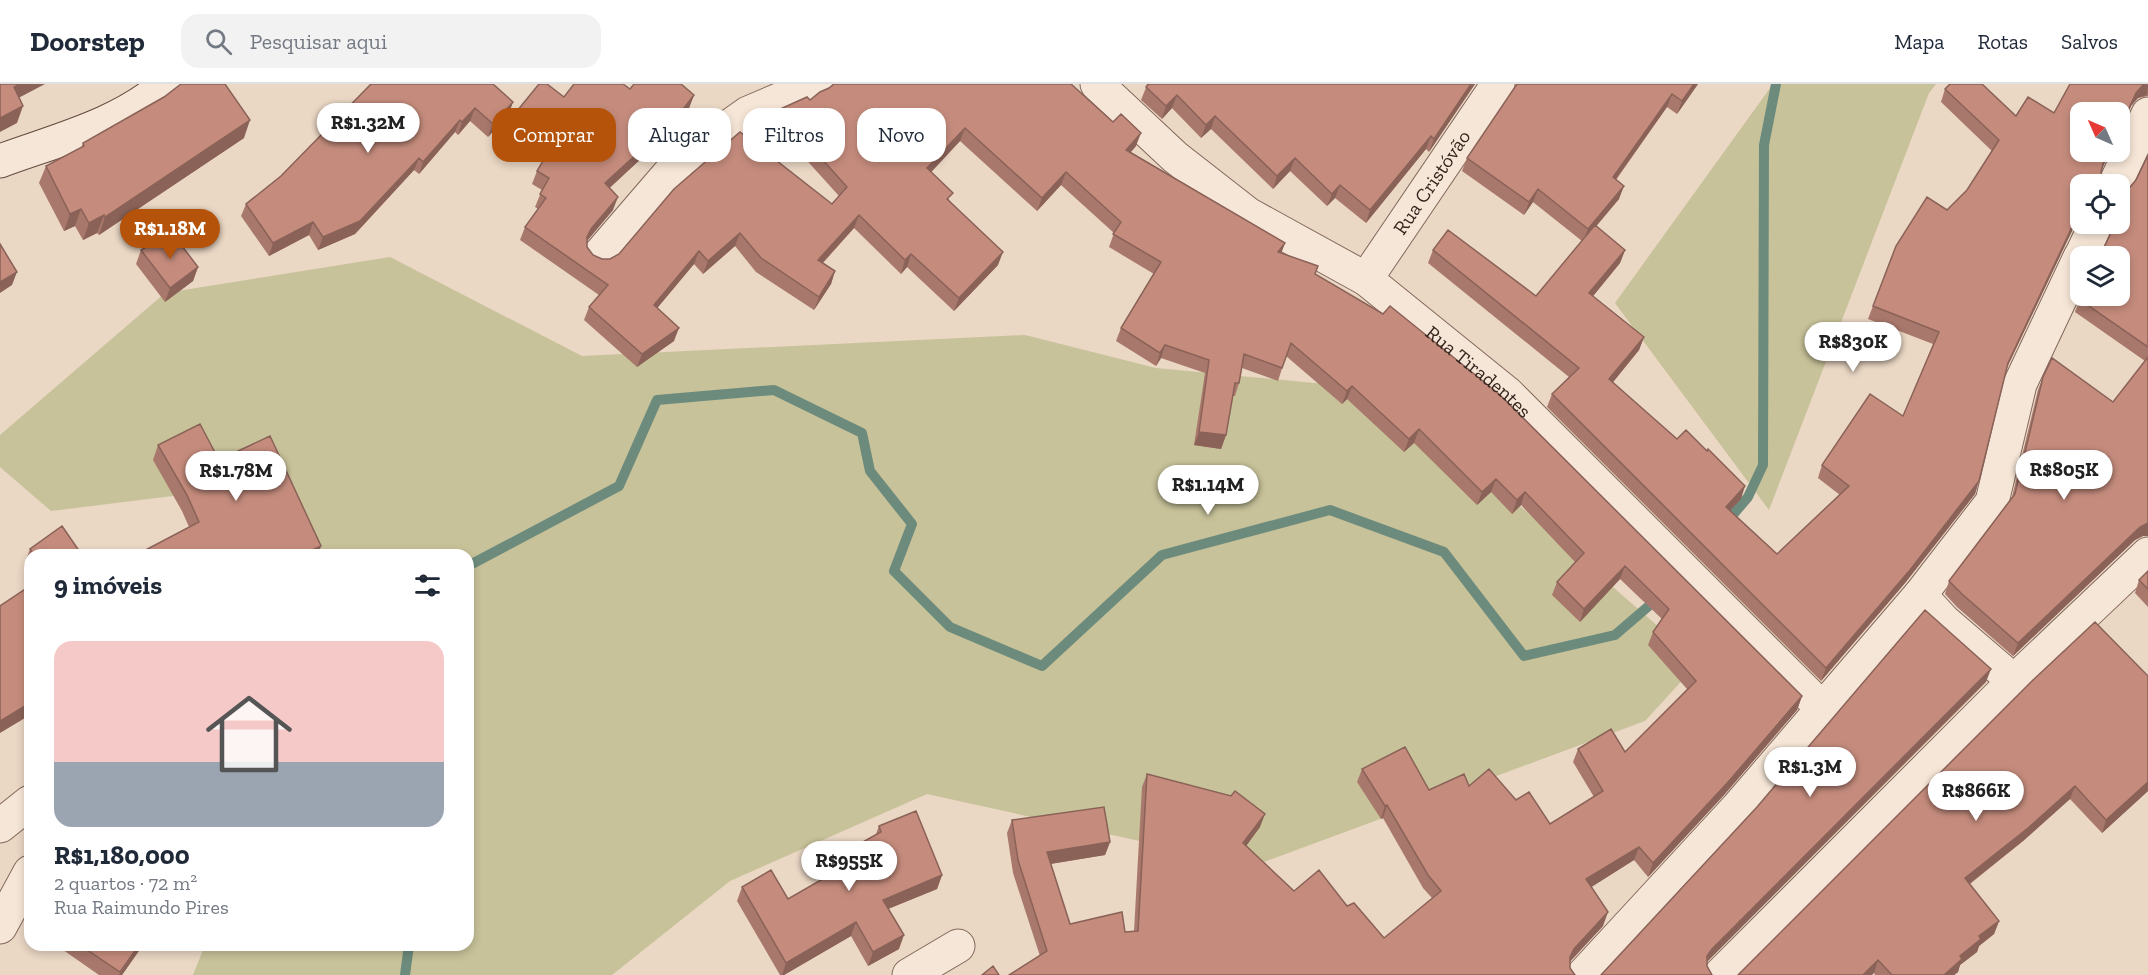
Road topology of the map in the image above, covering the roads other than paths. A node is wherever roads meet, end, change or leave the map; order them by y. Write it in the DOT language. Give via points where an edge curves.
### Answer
graph roads {
  1 [pos="166,84"];
  2 [pos="816,84"];
  3 [pos="1096,84"];
  4 [pos="1498,84"];
  5 [pos="2148,114"];
  6 [pos="0,160"];
  7 [pos="2120,174"];
  8 [pos="600,254"];
  9 [pos="1366,279"];
  10 [pos="2070,280"];
  11 [pos="2148,554"];
  12 [pos="1920,596"];
  13 [pos="2014,681"];
  14 [pos="1822,708"];
  15 [pos="24,807"];
  16 [pos="0,826"];
  17 [pos="24,883"];
  18 [pos="0,927"];
  19 [pos="958,946"];
  20 [pos="909,975"];
  21 [pos="1583,975"];
  22 [pos="1720,975"];
  1 -- 6 [label="street" via="149,100 119,117"];
  2 -- 8 [label="street" via="748,113 680,161"];
  3 -- 9 [label="street, Rua Tiradentes" via="1175,157 1248,214"];
  4 -- 9 [label="street, Rua Cristóvão"];
  5 -- 7 [label="street"];
  9 -- 14 [label="street, Rua Tiradentes" via="1507,393"];
  10 -- 12 [label="street" via="2020,384 1992,502"];
  11 -- 13 [label="street"];
  12 -- 13 [label="street"];
  12 -- 14 [label="street"];
  13 -- 22 [label="street"];
  14 -- 21 [label="street" via="1738,807"];
  15 -- 16 [label="street"];
  17 -- 18 [label="street"];
  19 -- 20 [label="street"];
}
